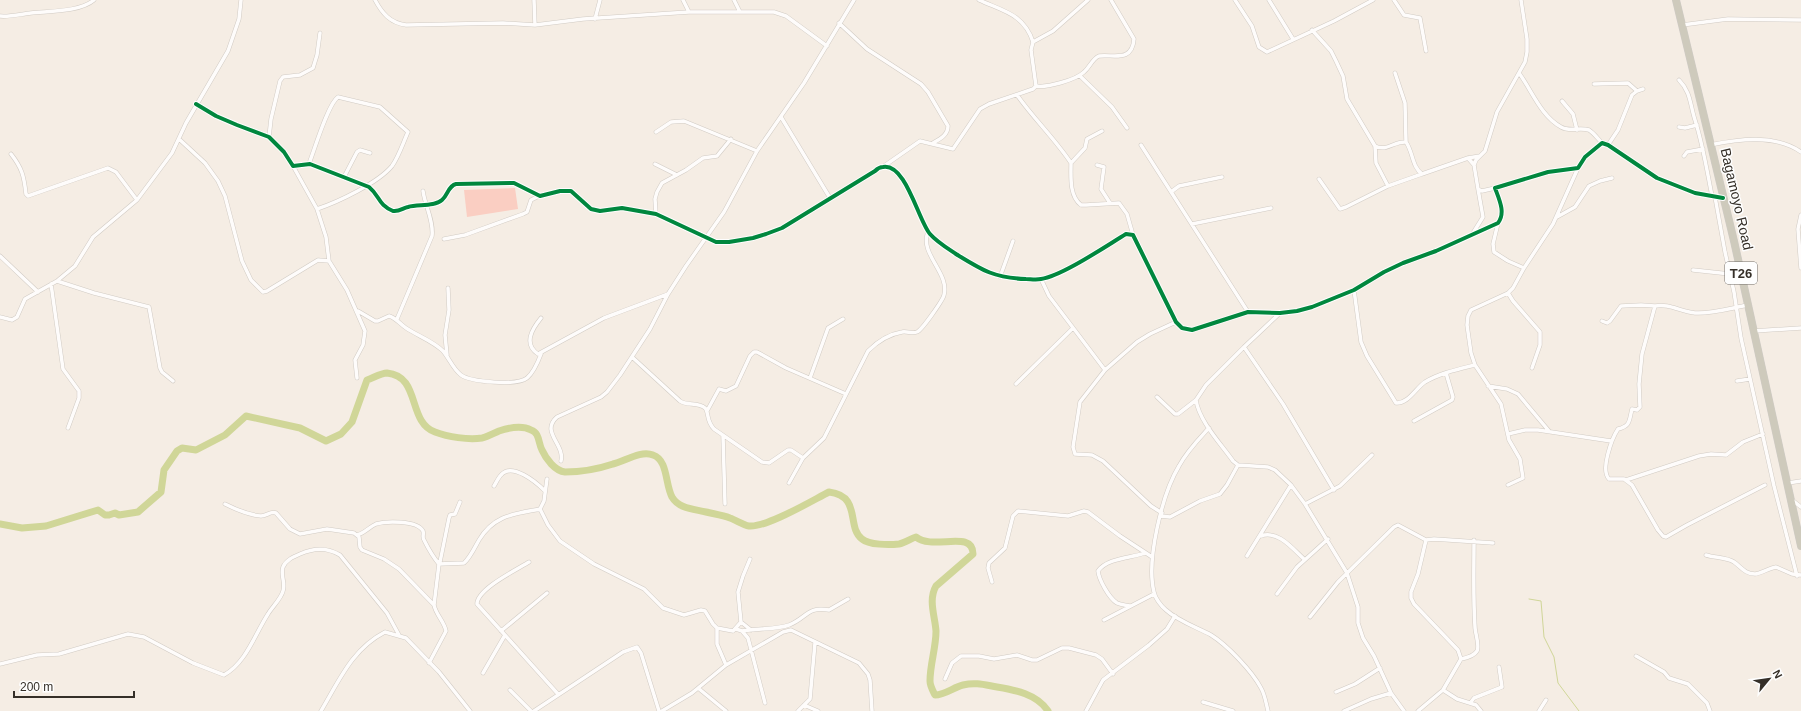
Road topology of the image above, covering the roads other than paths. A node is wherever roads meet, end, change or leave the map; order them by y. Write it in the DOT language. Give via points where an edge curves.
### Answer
graph roads {
  1 [pos="94,0"];
  2 [pos="241,0"];
  3 [pos="375,0"];
  4 [pos="534,0"];
  5 [pos="600,0"];
  6 [pos="683,0"];
  7 [pos="734,0"];
  8 [pos="854,0"];
  9 [pos="979,0"];
  10 [pos="1088,0"];
  11 [pos="1111,0"];
  12 [pos="1235,0"];
  13 [pos="1269,0"];
  14 [pos="1373,0"];
  15 [pos="1394,0"];
  16 [pos="1521,0"];
  17 [pos="1676,0"];
  18 [pos="689,12"];
  19 [pos="740,12"];
  20 [pos="0,16"];
  21 [pos="595,18"];
  22 [pos="1801,20"];
  23 [pos="839,24"];
  24 [pos="535,25"];
  25 [pos="1682,25"];
  26 [pos="1312,30"];
  27 [pos="320,33"];
  28 [pos="1293,39"];
  29 [pos="1033,42"];
  30 [pos="827,46"];
  31 [pos="1426,51"];
  32 [pos="1395,73"];
  33 [pos="1519,73"];
  34 [pos="1080,76"];
  35 [pos="1679,80"];
  36 [pos="1594,84"];
  37 [pos="1036,86"];
  38 [pos="1643,90"];
  39 [pos="1637,91"];
  40 [pos="1017,95"];
  41 [pos="1562,101"];
  42 [pos="196,104"];
  43 [pos="781,117"];
  44 [pos="1697,125"];
  45 [pos="1679,127"];
  46 [pos="1128,128"];
  47 [pos="1577,130"];
  48 [pos="1102,131"];
  49 [pos="656,132"];
  50 [pos="269,137"];
  51 [pos="179,139"];
  52 [pos="731,139"];
  53 [pos="1406,142"];
  54 [pos="934,143"];
  55 [pos="1602,143"];
  56 [pos="1141,145"];
  57 [pos="1608,145"];
  58 [pos="1710,145"];
  59 [pos="1375,146"];
  60 [pos="1703,149"];
  61 [pos="757,151"];
  62 [pos="1801,152"];
  63 [pos="370,153"];
  64 [pos="11,154"];
  65 [pos="1482,155"];
  66 [pos="1684,156"];
  67 [pos="1468,158"];
  68 [pos="1071,163"];
  69 [pos="310,164"];
  70 [pos="655,164"];
  71 [pos="1097,165"];
  72 [pos="1474,165"];
  73 [pos="293,166"];
  74 [pos="883,167"];
  75 [pos="1578,168"];
  76 [pos="1422,174"];
  77 [pos="676,175"];
  78 [pos="344,177"];
  79 [pos="1222,177"];
  80 [pos="1612,178"];
  81 [pos="1319,179"];
  82 [pos="365,185"];
  83 [pos="1388,186"];
  84 [pos="1495,188"];
  85 [pos="1478,189"];
  86 [pos="423,191"];
  87 [pos="1171,192"];
  88 [pos="540,196"];
  89 [pos="1717,197"];
  90 [pos="830,198"];
  91 [pos="137,200"];
  92 [pos="1110,203"];
  93 [pos="425,204"];
  94 [pos="1271,208"];
  95 [pos="317,209"];
  96 [pos="656,214"];
  97 [pos="1801,214"];
  98 [pos="1557,216"];
  99 [pos="1498,223"];
  100 [pos="1192,224"];
  101 [pos="928,232"];
  102 [pos="1133,234"];
  103 [pos="1473,234"];
  104 [pos="706,238"];
  105 [pos="444,239"];
  106 [pos="1013,241"];
  107 [pos="0,256"];
  108 [pos="329,260"];
  109 [pos="1524,268"];
  110 [pos="1801,268"];
  111 [pos="1693,270"];
  112 [pos="1730,274"];
  113 [pos="1000,277"];
  114 [pos="1041,279"];
  115 [pos="57,281"];
  116 [pos="51,284"];
  117 [pos="448,288"];
  118 [pos="1354,290"];
  119 [pos="38,292"];
  120 [pos="1508,292"];
  121 [pos="668,294"];
  122 [pos="1748,305"];
  123 [pos="1655,306"];
  124 [pos="1737,307"];
  125 [pos="357,311"];
  126 [pos="1248,312"];
  127 [pos="1280,312"];
  128 [pos="0,317"];
  129 [pos="541,318"];
  130 [pos="397,319"];
  131 [pos="843,320"];
  132 [pos="1176,322"];
  133 [pos="1602,322"];
  134 [pos="1801,328"];
  135 [pos="1072,329"];
  136 [pos="1753,331"];
  137 [pos="1244,347"];
  138 [pos="541,354"];
  139 [pos="632,357"];
  140 [pos="448,358"];
  141 [pos="1475,365"];
  142 [pos="1532,368"];
  143 [pos="1105,370"];
  144 [pos="1446,373"];
  145 [pos="357,378"];
  146 [pos="810,378"];
  147 [pos="1750,379"];
  148 [pos="173,381"];
  149 [pos="1737,381"];
  150 [pos="1016,384"];
  151 [pos="1488,386"];
  152 [pos="846,394"];
  153 [pos="1157,397"];
  154 [pos="1196,400"];
  155 [pos="707,411"];
  156 [pos="1414,421"];
  157 [pos="68,428"];
  158 [pos="1209,428"];
  159 [pos="1549,431"];
  160 [pos="1508,434"];
  161 [pos="1763,434"];
  162 [pos="722,436"];
  163 [pos="1611,441"];
  164 [pos="1372,455"];
  165 [pos="804,458"];
  166 [pos="561,461"];
  167 [pos="1238,465"];
  168 [pos="547,479"];
  169 [pos="1626,480"];
  170 [pos="1801,481"];
  171 [pos="1773,482"];
  172 [pos="789,483"];
  173 [pos="1788,483"];
  174 [pos="1291,485"];
  175 [pos="1508,485"];
  176 [pos="1765,485"];
  177 [pos="494,486"];
  178 [pos="1334,490"];
  179 [pos="545,491"];
  180 [pos="1791,500"];
  181 [pos="460,502"];
  182 [pos="225,504"];
  183 [pos="725,504"];
  184 [pos="1305,504"];
  185 [pos="1801,507"];
  186 [pos="540,509"];
  187 [pos="1705,513"];
  188 [pos="1161,514"];
  189 [pos="357,535"];
  190 [pos="1260,536"];
  191 [pos="1328,539"];
  192 [pos="1426,540"];
  193 [pos="1474,540"];
  194 [pos="1493,543"];
  195 [pos="1801,546"];
  196 [pos="1145,553"];
  197 [pos="1706,555"];
  198 [pos="1247,556"];
  199 [pos="1152,557"];
  200 [pos="750,559"];
  201 [pos="1304,559"];
  202 [pos="529,562"];
  203 [pos="439,563"];
  204 [pos="1347,573"];
  205 [pos="1799,575"];
  206 [pos="992,582"];
  207 [pos="547,593"];
  208 [pos="1154,594"];
  209 [pos="1277,594"];
  210 [pos="848,599"];
  211 [pos="434,605"];
  212 [pos="1130,606"];
  213 [pos="1175,616"];
  214 [pos="1310,617"];
  215 [pos="1104,620"];
  216 [pos="741,622"];
  217 [pos="717,628"];
  218 [pos="736,629"];
  219 [pos="751,630"];
  220 [pos="501,631"];
  221 [pos="742,631"];
  222 [pos="399,635"];
  223 [pos="505,635"];
  224 [pos="815,643"];
  225 [pos="752,649"];
  226 [pos="1636,656"];
  227 [pos="1461,659"];
  228 [pos="429,663"];
  229 [pos="0,664"];
  230 [pos="726,665"];
  231 [pos="1498,667"];
  232 [pos="1380,668"];
  233 [pos="483,673"];
  234 [pos="1113,674"];
  235 [pos="945,680"];
  236 [pos="698,688"];
  237 [pos="510,690"];
  238 [pos="1443,690"];
  239 [pos="1336,692"];
  240 [pos="1391,693"];
  241 [pos="558,694"];
  242 [pos="1546,700"];
  243 [pos="1204,702"];
  244 [pos="1471,702"];
  245 [pos="765,703"];
  246 [pos="804,705"];
  247 [pos="321,711"];
  248 [pos="470,711"];
  249 [pos="531,711"];
  250 [pos="534,711"];
  251 [pos="659,711"];
  252 [pos="662,711"];
  253 [pos="726,711"];
  254 [pos="798,711"];
  255 [pos="818,711"];
  256 [pos="872,711"];
  257 [pos="1086,711"];
  258 [pos="1233,711"];
  259 [pos="1268,711"];
  260 [pos="1344,711"];
  261 [pos="1405,711"];
  262 [pos="1418,711"];
  263 [pos="1480,711"];
  264 [pos="1539,711"];
  265 [pos="1710,711"];
  1 -- 20 [label="street" via="57,11"];
  2 -- 42 [label="street" via="239,19 228,51"];
  3 -- 24 [label="street" via="388,18 401,24"];
  4 -- 24 [label="street"];
  5 -- 21 [label="street"];
  6 -- 18 [label="street"];
  7 -- 19 [label="street"];
  8 -- 23 [label="street"];
  9 -- 29 [label="street" via="1022,21"];
  10 -- 29 [label="street" via="1053,31"];
  11 -- 34 [label="street" via="1132,34 1133,46 1122,56 1096,57"];
  12 -- 28 [label="street" via="1252,26 1262,50 1267,52"];
  13 -- 28 [label="street"];
  14 -- 26 [label="street"];
  15 -- 31 [label="street" via="1404,15 1420,18"];
  16 -- 33 [label="street" via="1527,52"];
  17 -- 25 [label="highway, Bagamoyo Road / T26"];
  18 -- 19 [label="street"];
  18 -- 21 [label="street"];
  19 -- 30 [label="street" via="780,13"];
  21 -- 24 [label="street"];
  22 -- 25 [label="street" via="1728,19"];
  23 -- 30 [label="street"];
  23 -- 54 [label="street" via="867,48 928,92 948,126 944,136"];
  25 -- 58 [label="highway, Bagamoyo Road / T26"];
  26 -- 28 [label="street"];
  26 -- 59 [label="street" via="1331,51 1343,76 1347,99"];
  27 -- 50 [label="street" via="313,68 300,75 283,77 280,81"];
  29 -- 37 [label="street" via="1031,50"];
  30 -- 43 [label="street"];
  32 -- 53 [label="street" via="1405,103"];
  33 -- 47 [label="street" via="1547,115 1562,128"];
  33 -- 65 [label="street" via="1497,112 1487,147"];
  34 -- 37 [label="street"];
  34 -- 46 [label="street" via="1112,107"];
  35 -- 44 [label="street" via="1688,93"];
  36 -- 39 [label="street" via="1628,83"];
  37 -- 40 [label="street"];
  38 -- 39 [label="street"];
  39 -- 57 [label="street" via="1632,94 1618,130"];
  40 -- 54 [label="street" via="980,109 953,149"];
  40 -- 68 [label="street"];
  41 -- 47 [label="street" via="1573,114"];
  42 -- 50 [label="street" via="230,122"];
  42 -- 51 [label="street"];
  43 -- 61 [label="street"];
  43 -- 90 [label="street"];
  44 -- 45 [label="street"];
  44 -- 60 [label="street"];
  47 -- 55 [label="street" via="1588,130"];
  48 -- 68 [label="street" via="1087,139 1085,148"];
  49 -- 52 [label="street" via="671,122 684,121"];
  50 -- 73 [label="street"];
  51 -- 91 [label="street" via="172,153"];
  51 -- 108 [label="street" via="205,163 222,189 242,261 258,289 267,291 318,260"];
  52 -- 61 [label="street"];
  52 -- 77 [label="street" via="717,156 705,156"];
  53 -- 59 [label="street" via="1384,148"];
  53 -- 76 [label="street" via="1416,168"];
  54 -- 74 [label="street" via="920,141"];
  55 -- 57 [label="street"];
  55 -- 75 [label="street" via="1585,157"];
  56 -- 87 [label="street"];
  57 -- 89 [label="street" via="1657,178 1695,193"];
  58 -- 62 [label="street" via="1752,139 1785,144"];
  58 -- 89 [label="highway, Bagamoyo Road / T26"];
  59 -- 83 [label="street" via="1376,163"];
  60 -- 66 [label="street" via="1687,152"];
  60 -- 89 [label="street"];
  61 -- 104 [label="street" via="724,212"];
  63 -- 78 [label="street" via="360,150 357,152"];
  64 -- 91 [label="street" via="20,166 28,196 108,168 116,172"];
  65 -- 67 [label="street"];
  65 -- 72 [label="street"];
  67 -- 72 [label="street"];
  67 -- 76 [label="street"];
  68 -- 92 [label="street" via="1071,179 1078,202 1086,205"];
  69 -- 73 [label="street"];
  69 -- 78 [label="street"];
  69 -- 82 [label="street" via="326,117 336,99 340,97 380,107 408,132 392,166"];
  70 -- 77 [label="street"];
  71 -- 92 [label="street" via="1104,167 1101,189"];
  72 -- 85 [label="street"];
  73 -- 95 [label="street"];
  74 -- 90 [label="street"];
  74 -- 101 [label="street" via="895,170 904,181"];
  75 -- 84 [label="street" via="1548,172"];
  75 -- 98 [label="street"];
  76 -- 83 [label="street"];
  77 -- 96 [label="street" via="665,180 660,186 655,199"];
  78 -- 82 [label="street"];
  79 -- 87 [label="street" via="1179,186"];
  80 -- 98 [label="street" via="1589,186 1575,207"];
  81 -- 83 [label="street" via="1340,209"];
  82 -- 93 [label="street" via="373,190 380,203 393,211"];
  82 -- 95 [label="street"];
  84 -- 85 [label="street" via="1482,191"];
  84 -- 99 [label="street" via="1502,212 1502,218"];
  85 -- 103 [label="street" via="1483,218"];
  86 -- 93 [label="street"];
  87 -- 100 [label="street"];
  88 -- 93 [label="street" via="514,183 460,183 452,185 439,202"];
  88 -- 96 [label="street" via="570,191 595,210 622,208"];
  88 -- 105 [label="street" via="531,200 527,212 523,214 465,235"];
  89 -- 112 [label="street"];
  89 -- 122 [label="highway, Bagamoyo Road / T26"];
  90 -- 104 [label="street" via="782,228 766,234 722,243"];
  91 -- 115 [label="street" via="95,235 75,266"];
  92 -- 102 [label="street" via="1122,205"];
  93 -- 130 [label="street" via="432,227 431,241"];
  94 -- 100 [label="street"];
  95 -- 108 [label="street" via="326,237"];
  96 -- 104 [label="street"];
  97 -- 110 [label="street" via="1798,229"];
  98 -- 109 [label="street"];
  99 -- 103 [label="street"];
  99 -- 109 [label="street" via="1493,244 1494,252"];
  100 -- 126 [label="street"];
  101 -- 113 [label="street" via="959,256"];
  101 -- 152 [label="street" via="926,240 929,252 944,284 943,300 920,330 892,335 873,346"];
  102 -- 114 [label="street" via="1126,234 1077,263"];
  102 -- 132 [label="street"];
  103 -- 118 [label="street" via="1384,272"];
  104 -- 121 [label="street"];
  106 -- 113 [label="street"];
  107 -- 119 [label="street"];
  108 -- 125 [label="street"];
  109 -- 120 [label="street"];
  111 -- 112 [label="street"];
  112 -- 124 [label="street"];
  113 -- 114 [label="street"];
  114 -- 135 [label="street" via="1049,296"];
  115 -- 116 [label="street"];
  115 -- 148 [label="street" via="149,307 160,368"];
  116 -- 119 [label="street"];
  116 -- 157 [label="street" via="63,369 80,391"];
  117 -- 140 [label="street" via="449,310 445,335"];
  118 -- 127 [label="street" via="1312,307"];
  118 -- 144 [label="street" via="1361,342 1396,403 1402,402 1424,383"];
  119 -- 128 [label="street" via="23,302 14,319"];
  120 -- 141 [label="street" via="1476,307 1468,316 1468,339"];
  120 -- 142 [label="street" via="1540,332 1540,345"];
  121 -- 138 [label="street" via="604,318"];
  121 -- 139 [label="street"];
  122 -- 124 [label="street"];
  122 -- 136 [label="highway, Bagamoyo Road / T26"];
  123 -- 124 [label="street" via="1696,313"];
  123 -- 133 [label="street" via="1621,306 1610,321"];
  123 -- 163 [label="street" via="1642,354 1640,407 1637,410 1632,408 1628,424 1618,429"];
  124 -- 147 [label="street"];
  125 -- 130 [label="street" via="375,321 389,316"];
  125 -- 145 [label="street" via="365,331 363,345 355,360"];
  126 -- 127 [label="street"];
  126 -- 132 [label="street" via="1192,330 1182,328"];
  127 -- 137 [label="street"];
  129 -- 138 [label="street" via="530,336 531,346"];
  130 -- 140 [label="street" via="440,348"];
  131 -- 146 [label="street" via="828,328"];
  132 -- 143 [label="street" via="1137,342"];
  134 -- 136 [label="street"];
  135 -- 143 [label="street"];
  135 -- 150 [label="street"];
  136 -- 173 [label="highway, Bagamoyo Road / T26"];
  137 -- 154 [label="street" via="1206,385"];
  137 -- 178 [label="street" via="1283,404"];
  138 -- 140 [label="street" via="527,378 510,383 468,379 456,370"];
  139 -- 155 [label="street" via="680,401 698,405"];
  139 -- 166 [label="street" via="606,393 553,420 551,430 562,453"];
  141 -- 144 [label="street"];
  141 -- 151 [label="street"];
  143 -- 188 [label="street" via="1080,402 1075,454 1092,455 1103,461"];
  144 -- 156 [label="street" via="1452,400"];
  146 -- 152 [label="street"];
  146 -- 155 [label="street" via="754,352 736,386 726,391 719,389"];
  147 -- 149 [label="street"];
  147 -- 161 [label="street"];
  151 -- 159 [label="street" via="1518,394"];
  151 -- 160 [label="street" via="1501,404"];
  152 -- 165 [label="street" via="824,438"];
  153 -- 154 [label="street" via="1175,414"];
  154 -- 158 [label="street"];
  155 -- 162 [label="street" via="710,425"];
  158 -- 167 [label="street"];
  158 -- 188 [label="street" via="1190,448 1178,466"];
  159 -- 160 [label="street" via="1525,430"];
  159 -- 163 [label="street"];
  160 -- 175 [label="street" via="1520,459 1523,478"];
  161 -- 169 [label="street" via="1743,442 1726,455 1699,456"];
  161 -- 171 [label="street"];
  162 -- 165 [label="street" via="766,464 788,450"];
  162 -- 183 [label="street"];
  163 -- 169 [label="street" via="1606,464 1607,478"];
  164 -- 178 [label="street"];
  165 -- 172 [label="street"];
  167 -- 174 [label="street" via="1271,468"];
  167 -- 188 [label="street" via="1228,485 1220,494 1170,517"];
  168 -- 179 [label="street"];
  169 -- 176 [label="street" via="1632,485 1660,534 1666,537"];
  170 -- 173 [label="street"];
  171 -- 176 [label="street"];
  171 -- 205 [label="street"];
  173 -- 180 [label="highway, Bagamoyo Road / T26"];
  174 -- 184 [label="street"];
  174 -- 190 [label="street"];
  176 -- 187 [label="street"];
  177 -- 179 [label="street" via="501,474 508,471 526,475"];
  178 -- 184 [label="street"];
  179 -- 186 [label="street"];
  180 -- 185 [label="street"];
  180 -- 195 [label="highway, Bagamoyo Road / T26"];
  181 -- 203 [label="street" via="455,514 450,515"];
  182 -- 189 [label="street" via="249,514 264,516 276,513 290,529 300,534 327,529"];
  184 -- 191 [label="street"];
  186 -- 203 [label="street" via="512,514 494,522 484,531 464,563"];
  186 -- 217 [label="street" via="556,537 566,546 607,571 634,582 669,611 684,615 705,611"];
  188 -- 199 [label="street"];
  189 -- 203 [label="street" via="388,522 411,524 423,532 424,540"];
  189 -- 211 [label="street" via="362,550 384,559 399,569"];
  190 -- 198 [label="street"];
  190 -- 201 [label="street" via="1276,536"];
  191 -- 201 [label="street"];
  191 -- 204 [label="street"];
  192 -- 193 [label="street"];
  192 -- 204 [label="street" via="1396,526"];
  192 -- 227 [label="street" via="1411,598 1458,650"];
  193 -- 194 [label="street"];
  193 -- 227 [label="street" via="1473,601 1478,649 1471,656"];
  196 -- 199 [label="street"];
  196 -- 206 [label="street" via="1088,512 1063,516 1018,511 1013,516 1004,548 989,563"];
  196 -- 212 [label="street" via="1106,564 1098,572 1113,600"];
  197 -- 205 [label="street" via="1727,559 1743,571 1754,574 1776,567"];
  199 -- 208 [label="street"];
  200 -- 216 [label="street" via="738,592"];
  201 -- 209 [label="street"];
  202 -- 220 [label="street" via="484,591 477,601 479,608"];
  203 -- 211 [label="street"];
  204 -- 214 [label="street" via="1328,592"];
  204 -- 232 [label="street" via="1358,607 1360,631"];
  207 -- 220 [label="street"];
  208 -- 212 [label="street"];
  208 -- 213 [label="street" via="1165,610"];
  210 -- 219 [label="street" via="829,610 814,609 786,626"];
  211 -- 228 [label="street" via="446,631"];
  212 -- 215 [label="street"];
  213 -- 234 [label="street" via="1167,629"];
  213 -- 259 [label="street" via="1212,636 1237,659 1262,689"];
  216 -- 218 [label="street"];
  216 -- 219 [label="street"];
  217 -- 218 [label="street" via="728,631"];
  217 -- 230 [label="street" via="717,644"];
  218 -- 221 [label="street"];
  219 -- 221 [label="street"];
  220 -- 223 [label="street"];
  221 -- 225 [label="street"];
  222 -- 228 [label="street" via="406,638"];
  222 -- 229 [label="street" via="387,613 340,555 318,548 292,558 285,564 282,573 283,591 241,659 224,675 193,663 144,637 128,634 70,651 37,655"];
  222 -- 247 [label="street" via="385,632 362,647"];
  223 -- 233 [label="street"];
  223 -- 241 [label="street"];
  224 -- 225 [label="street" via="791,630"];
  224 -- 246 [label="street" via="812,692"];
  224 -- 256 [label="street" via="853,659 864,669 870,680"];
  225 -- 230 [label="street"];
  225 -- 245 [label="street"];
  226 -- 265 [label="street" via="1669,678 1688,684 1707,703"];
  227 -- 238 [label="street"];
  228 -- 248 [label="street"];
  230 -- 236 [label="street"];
  231 -- 244 [label="street" via="1502,687 1474,698"];
  232 -- 239 [label="street" via="1355,684"];
  232 -- 240 [label="street"];
  234 -- 235 [label="street" via="1096,655 1062,648 1037,660 1017,655 994,659 961,656 952,663"];
  234 -- 257 [label="street" via="1103,680"];
  236 -- 252 [label="street"];
  236 -- 253 [label="street"];
  237 -- 249 [label="street"];
  238 -- 244 [label="street" via="1462,701"];
  238 -- 262 [label="street"];
  240 -- 260 [label="street" via="1371,698"];
  240 -- 261 [label="street"];
  241 -- 250 [label="street"];
  241 -- 251 [label="street" via="623,652 637,647"];
  242 -- 264 [label="street"];
  243 -- 258 [label="street"];
  244 -- 263 [label="street"];
  246 -- 254 [label="street"];
  246 -- 255 [label="street"];
}
